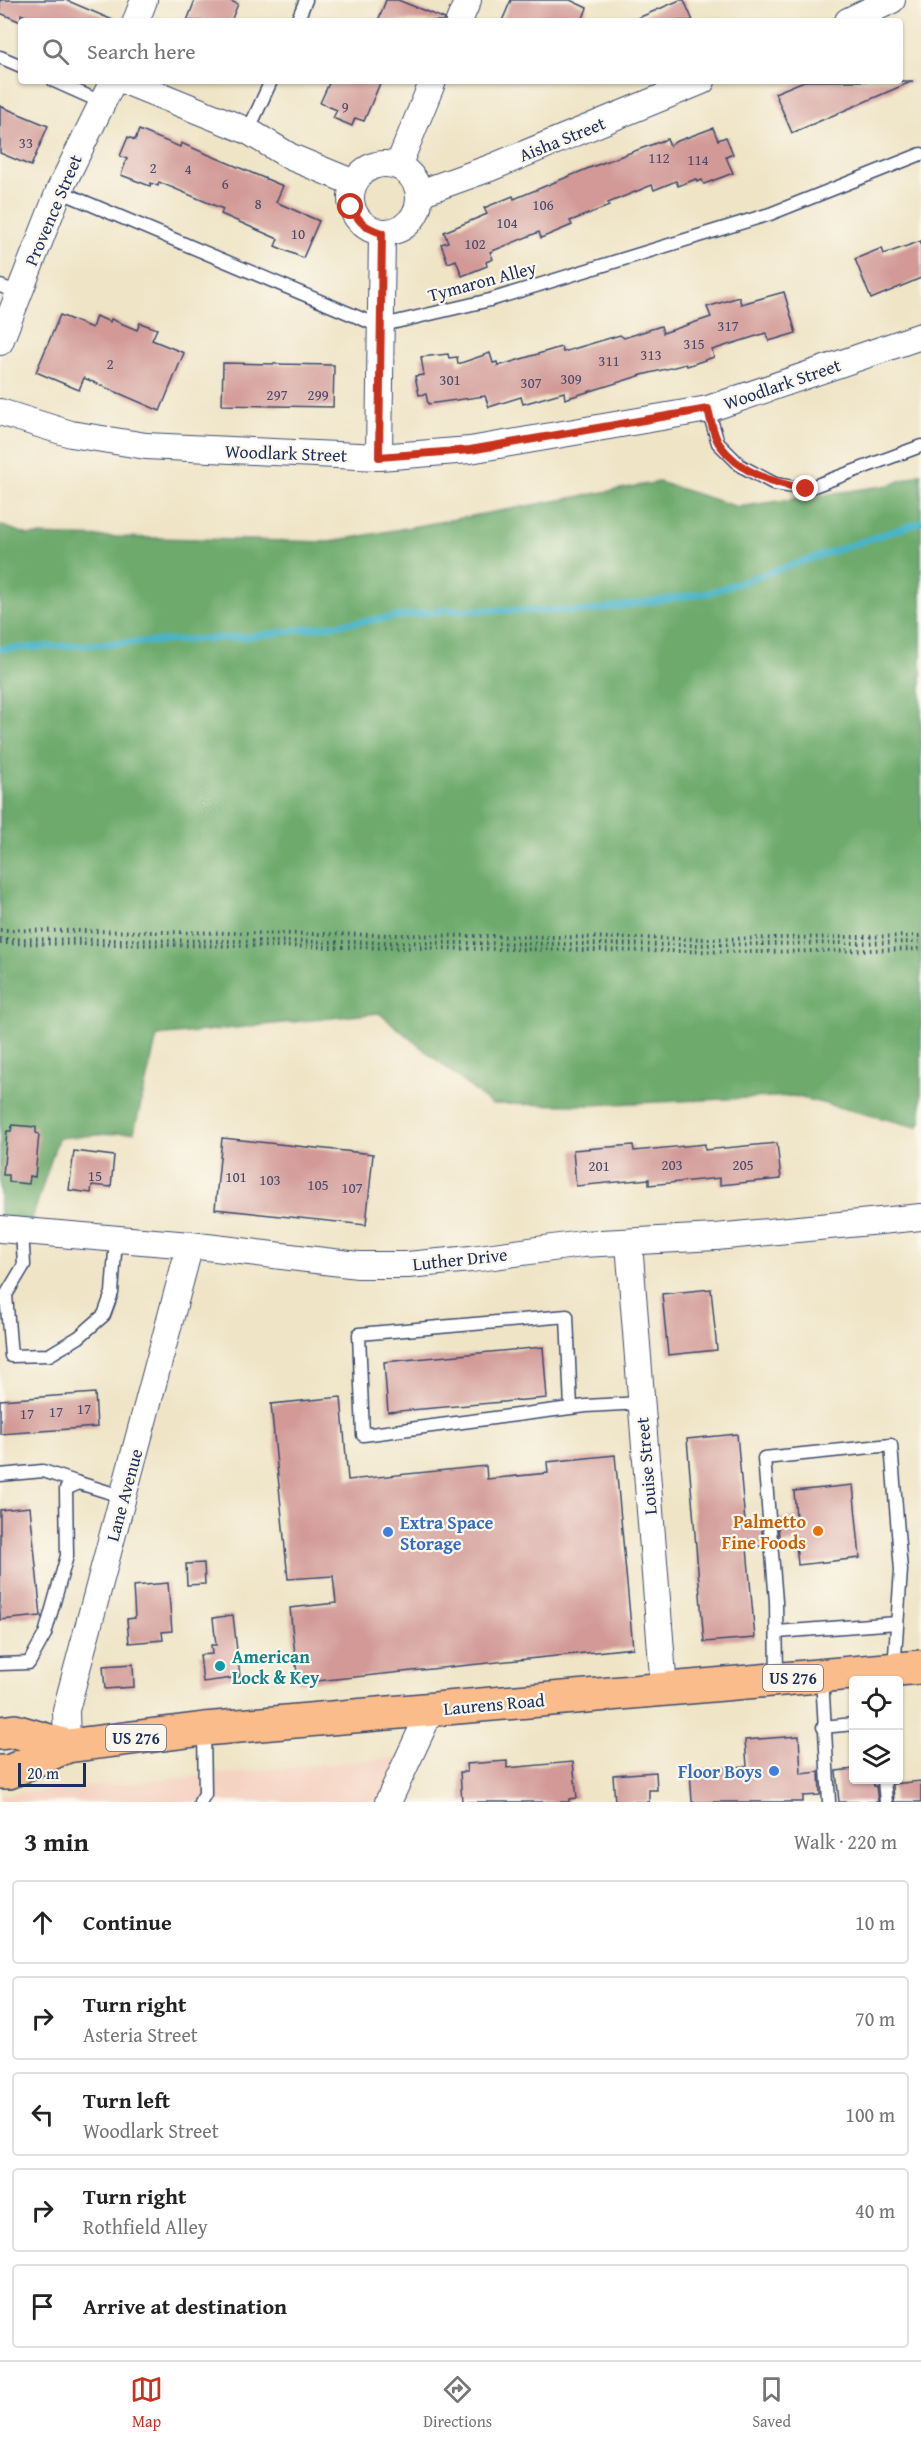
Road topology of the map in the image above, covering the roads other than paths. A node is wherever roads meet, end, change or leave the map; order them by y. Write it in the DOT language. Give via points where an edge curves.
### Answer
graph roads {
  1 [pos="144,0"];
  2 [pos="306,0"];
  3 [pos="468,0"];
  4 [pos="892,0"];
  5 [pos="137,18"];
  6 [pos="298,18"];
  7 [pos="460,18"];
  8 [pos="854,18"];
  9 [pos="0,57"];
  10 [pos="18,65"];
  11 [pos="70,84"];
  12 [pos="132,84"];
  13 [pos="270,84"];
  14 [pos="433,84"];
  15 [pos="695,84"];
  16 [pos="107,91"];
  17 [pos="248,131"];
  18 [pos="921,154"];
  19 [pos="398,166"];
  20 [pos="354,183"];
  21 [pos="59,192"];
  22 [pos="420,193"];
  23 [pos="382,233"];
  24 [pos="10,289"];
  25 [pos="379,326"];
  26 [pos="921,336"];
  27 [pos="0,342"];
  28 [pos="708,409"];
  29 [pos="0,412"];
  30 [pos="921,446"];
  31 [pos="379,457"];
  32 [pos="921,1217"];
  33 [pos="11,1230"];
  34 [pos="116,1239"];
  35 [pos="628,1243"];
  36 [pos="190,1245"];
  37 [pos="641,1403"];
  38 [pos="572,1408"];
  39 [pos="0,1474"];
  40 [pos="79,1483"];
  41 [pos="124,1497"];
  42 [pos="897,1623"];
  43 [pos="777,1632"];
  44 [pos="0,1664"];
  45 [pos="891,1672"];
  46 [pos="822,1676"];
  47 [pos="777,1680"];
  48 [pos="664,1689"];
  49 [pos="431,1710"];
  50 [pos="849,1724"];
  51 [pos="823,1727"];
  52 [pos="204,1729"];
  53 [pos="0,1733"];
  54 [pos="67,1746"];
  55 [pos="3,1775"];
  56 [pos="884,1784"];
  57 [pos="200,1802"];
  58 [pos="388,1802"];
  59 [pos="829,1802"];
  60 [pos="886,1802"];
  1 -- 5 [label="street"];
  2 -- 6 [label="lane"];
  3 -- 7 [label="street"];
  4 -- 8 [label="street"];
  9 -- 10 [label="lane"];
  11 -- 16 [label="lane"];
  12 -- 17 [label="street"];
  13 -- 17 [label="lane"];
  14 -- 19 [label="street"];
  15 -- 22 [label="street, Aisha Street"];
  16 -- 21 [label="street, Provence Street"];
  17 -- 20 [label="street" via="291,157"];
  18 -- 25 [label="lane, Tymaron Alley" via="770,214 490,300"];
  19 -- 20 [label="street" via="370,167"];
  19 -- 22 [label="street" via="412,176"];
  20 -- 23 [label="street" via="351,207 358,220 368,229"];
  21 -- 24 [label="street, Provence Street"];
  21 -- 25 [label="lane"];
  22 -- 23 [label="street" via="414,219 394,232"];
  23 -- 25 [label="street"];
  24 -- 27 [label="street, Provence Street"];
  25 -- 31 [label="street"];
  26 -- 28 [label="street, Woodlark Street"];
  28 -- 30 [label="lane" via="718,443 741,466 776,484 806,489"];
  28 -- 31 [label="street, Woodlark Street" via="470,450"];
  29 -- 31 [label="street, Woodlark Street" via="71,434 146,446"];
  32 -- 35 [label="street, Luther Drive"];
  33 -- 34 [label="street, Luther Drive"];
  33 -- 34 [label="lane" via="24,1265 6,1295 11,1356 49,1355 79,1337 104,1315 112,1293"];
  34 -- 36 [label="street, Luther Drive"];
  35 -- 36 [label="street, Luther Drive" via="582,1244 450,1261 358,1265"];
  35 -- 37 [label="street, Louise Street"];
  36 -- 41 [label="street, Lane Avenue"];
  37 -- 38 [label="lane"];
  37 -- 48 [label="street, Louise Street"];
  38 -- 38 [label="lane" via="363,1435 359,1334 567,1316"];
  39 -- 40 [label="lane" via="43,1471"];
  40 -- 41 [label="lane"];
  40 -- 44 [label="lane" via="66,1490 67,1557 45,1634 30,1663"];
  41 -- 54 [label="street, Lane Avenue" via="66,1710"];
  42 -- 43 [label="lane"];
  42 -- 43 [label="lane" via="901,1570 891,1445 764,1458"];
  42 -- 45 [label="lane"];
  43 -- 47 [label="lane"];
  45 -- 46 [label="main road, Laurens Road / US 276"];
  46 -- 47 [label="main road, Laurens Road / US 276"];
  46 -- 51 [label="lane"];
  47 -- 48 [label="main road, Laurens Road / US 276"];
  48 -- 49 [label="main road, Laurens Road / US 276"];
  49 -- 52 [label="main road, Laurens Road / US 276"];
  49 -- 58 [label="street"];
  50 -- 51 [label="lane"];
  51 -- 59 [label="lane"];
  52 -- 54 [label="main road, Laurens Road / US 276"];
  52 -- 57 [label="lane" via="205,1794"];
  53 -- 54 [label="main road, Laurens Road / US 276" via="15,1731"];
  54 -- 55 [label="main road, Laurens Road / US 276"];
  56 -- 60 [label="lane"];
}
